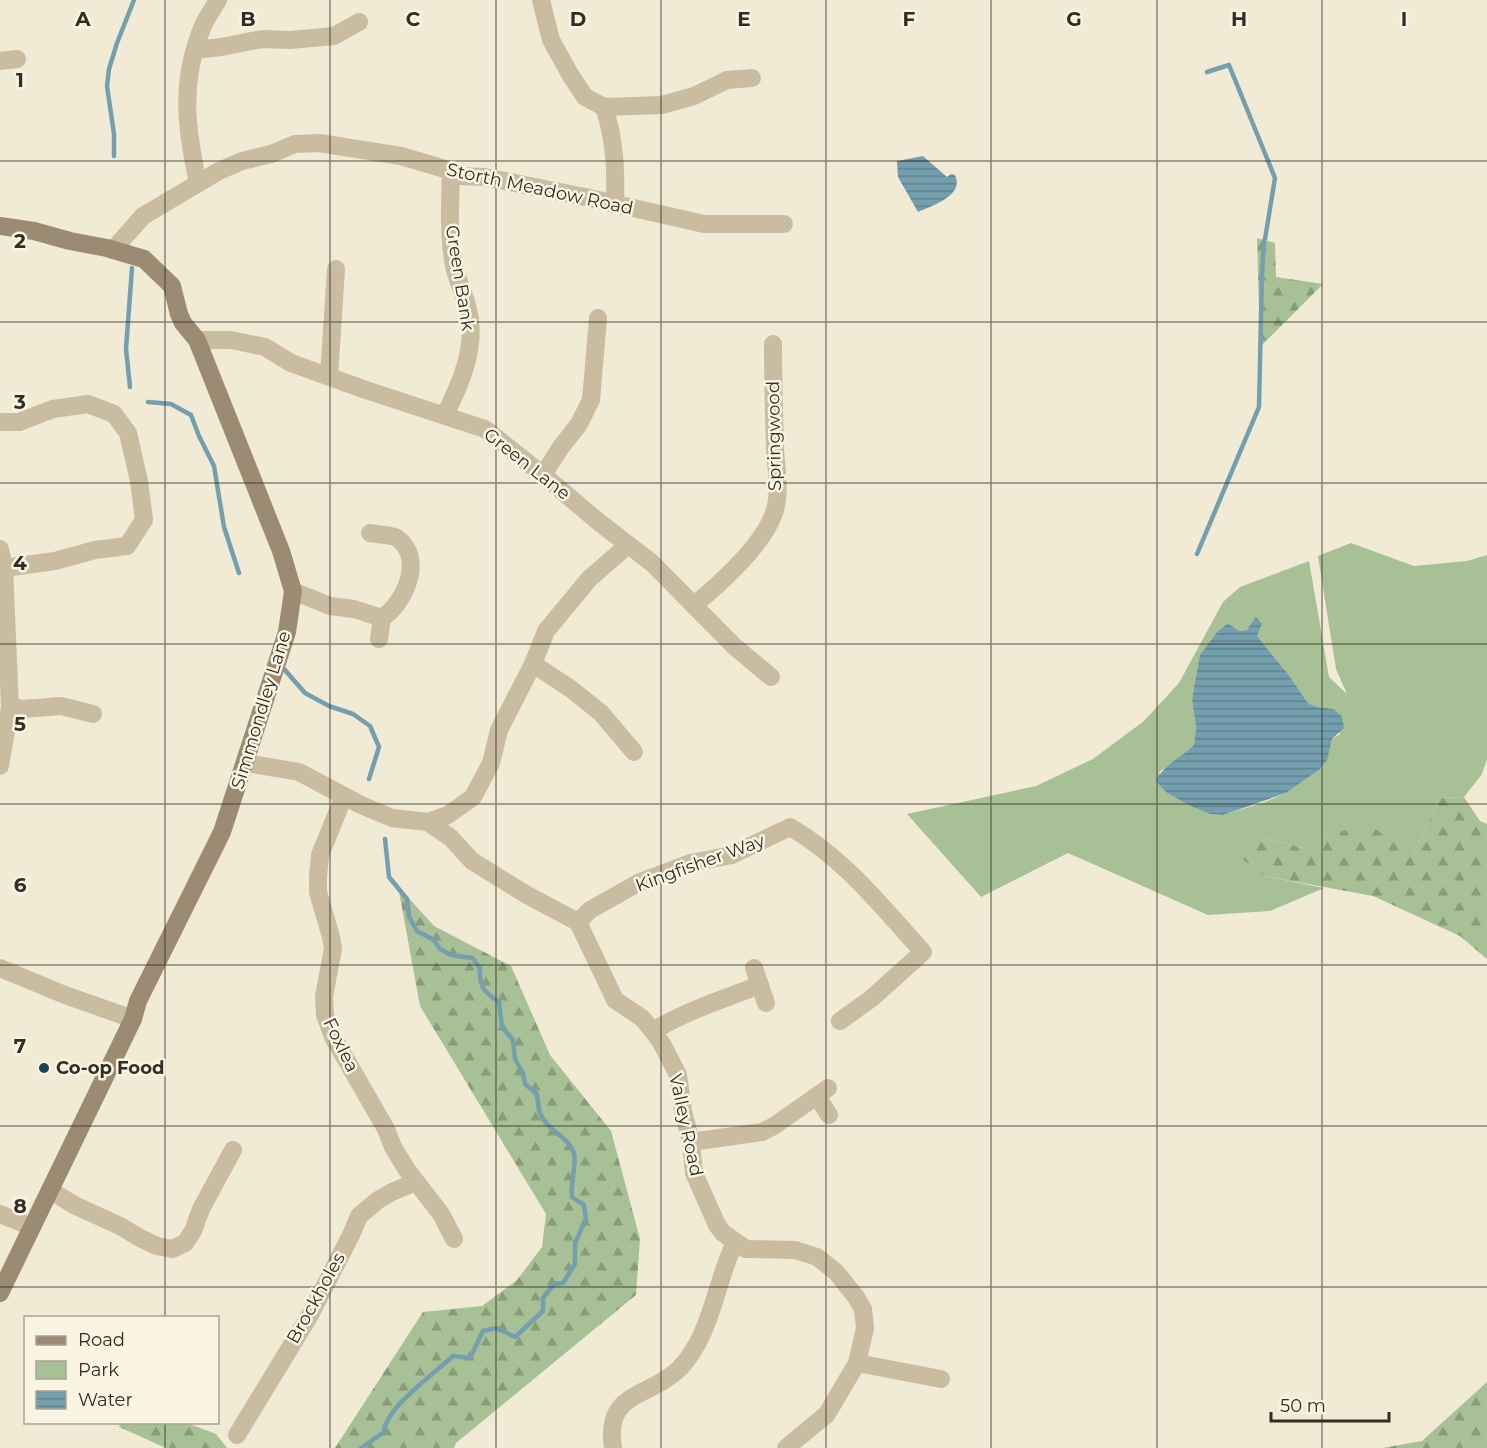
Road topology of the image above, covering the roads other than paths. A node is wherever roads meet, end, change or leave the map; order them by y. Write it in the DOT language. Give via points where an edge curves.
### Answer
graph roads {
  1 [pos="218,0"];
  2 [pos="541,0"];
  3 [pos="359,22"];
  4 [pos="195,50"];
  5 [pos="752,78"];
  6 [pos="604,107"];
  7 [pos="451,172"];
  8 [pos="198,183"];
  9 [pos="615,205"];
  10 [pos="784,224"];
  11 [pos="0,226"];
  12 [pos="113,250"];
  13 [pos="336,269"];
  14 [pos="598,318"];
  15 [pos="196,340"];
  16 [pos="773,344"];
  17 [pos="329,376"];
  18 [pos="445,416"];
  19 [pos="0,422"];
  20 [pos="543,475"];
  21 [pos="370,533"];
  22 [pos="628,545"];
  23 [pos="0,549"];
  24 [pos="4,568"];
  25 [pos="293,591"];
  26 [pos="694,605"];
  27 [pos="382,618"];
  28 [pos="380,639"];
  29 [pos="4,660"];
  30 [pos="533,664"];
  31 [pos="771,677"];
  32 [pos="10,707"];
  33 [pos="93,714"];
  34 [pos="634,752"];
  35 [pos="246,763"];
  36 [pos="0,766"];
  37 [pos="344,796"];
  38 [pos="428,822"];
  39 [pos="578,922"];
  40 [pos="0,968"];
  41 [pos="754,968"];
  42 [pos="133,1019"];
  43 [pos="840,1021"];
  44 [pos="653,1031"];
  45 [pos="829,1116"];
  46 [pos="691,1142"];
  47 [pos="233,1149"];
  48 [pos="416,1182"];
  49 [pos="50,1190"];
  50 [pos="0,1214"];
  51 [pos="32,1227"];
  52 [pos="454,1239"];
  53 [pos="735,1242"];
  54 [pos="0,1293"];
  55 [pos="857,1363"];
  56 [pos="941,1379"];
  57 [pos="237,1435"];
  58 [pos="794,1445"];
  59 [pos="613,1448"];
  1 -- 4 [label="street" via="202,27"];
  2 -- 6 [label="street" via="551,40 571,76 585,97"];
  3 -- 4 [label="street" via="334,36 262,39"];
  4 -- 8 [label="street" via="186,104"];
  5 -- 6 [label="street" via="727,80 694,96 662,105"];
  6 -- 9 [label="street" via="612,131"];
  7 -- 8 [label="street, Storth Meadow Road" via="401,156 319,143 296,144 243,161"];
  7 -- 9 [label="street, Storth Meadow Road"];
  7 -- 18 [label="street, Green Bank" via="455,270 470,318 470,349"];
  8 -- 12 [label="street, Storth Meadow Road" via="143,216"];
  9 -- 10 [label="street, Storth Meadow Road" via="704,224"];
  11 -- 12 [label="street, Simmondley Lane"];
  12 -- 15 [label="street, Simmondley Lane" via="144,259 172,286 183,323"];
  13 -- 17 [label="street"];
  14 -- 20 [label="street" via="591,400"];
  15 -- 17 [label="street, Green Lane" via="231,340 265,347 291,363"];
  15 -- 25 [label="street, Simmondley Lane" via="281,551"];
  16 -- 26 [label="street, Springwood" via="777,485 774,513 744,558"];
  17 -- 18 [label="street, Green Lane"];
  18 -- 20 [label="street, Green Lane" via="485,429"];
  19 -- 24 [label="street" via="19,422 53,408 88,404 114,414 128,433 144,520 127,546"];
  20 -- 22 [label="street, Green Lane"];
  21 -- 27 [label="street" via="395,536 411,558 406,585 391,613"];
  22 -- 26 [label="street, Green Lane"];
  22 -- 30 [label="street" via="589,579 546,631"];
  23 -- 24 [label="street"];
  24 -- 29 [label="street"];
  25 -- 27 [label="street" via="330,606"];
  25 -- 35 [label="street, Simmondley Lane" via="287,632"];
  26 -- 31 [label="street, Green Lane"];
  27 -- 28 [label="street"];
  29 -- 32 [label="street"];
  30 -- 34 [label="street" via="601,713"];
  30 -- 38 [label="street" via="499,729 491,763 473,797 448,815"];
  32 -- 33 [label="street" via="61,706"];
  32 -- 36 [label="street"];
  35 -- 37 [label="street" via="299,772"];
  35 -- 42 [label="street, Simmondley Lane" via="222,832 138,1001"];
  37 -- 38 [label="street" via="392,818"];
  37 -- 48 [label="street, Foxlea" via="320,855 318,877 318,892 333,949 324,996 325,1015 333,1037"];
  38 -- 39 [label="street" via="451,838 472,861"];
  39 -- 43 [label="street, Kingfisher Way" via="590,910 638,884 691,863 732,855 790,827 845,867 923,952"];
  39 -- 44 [label="street, Valley Road" via="615,1000 642,1018"];
  40 -- 42 [label="street"];
  41 -- 44 [label="street" via="763,994 708,1004"];
  42 -- 49 [label="street, Simmondley Lane"];
  44 -- 46 [label="street, Valley Road" via="678,1075"];
  45 -- 46 [label="street" via="822,1092 762,1132"];
  46 -- 53 [label="street, Valley Road" via="694,1173 706,1201 717,1225"];
  47 -- 49 [label="street" via="193,1231 185,1243 172,1249 140,1238"];
  48 -- 52 [label="street, Foxlea" via="441,1214"];
  48 -- 57 [label="street, Brockholes" via="378,1200 359,1216 310,1315"];
  49 -- 51 [label="street, Simmondley Lane"];
  50 -- 51 [label="street"];
  51 -- 54 [label="street, Simmondley Lane"];
  53 -- 55 [label="street" via="746,1249 795,1250 817,1257 836,1272 863,1309 865,1328"];
  53 -- 59 [label="street" via="693,1352 667,1380 628,1398 612,1425"];
  55 -- 56 [label="street"];
  55 -- 58 [label="street" via="827,1414"];
}
